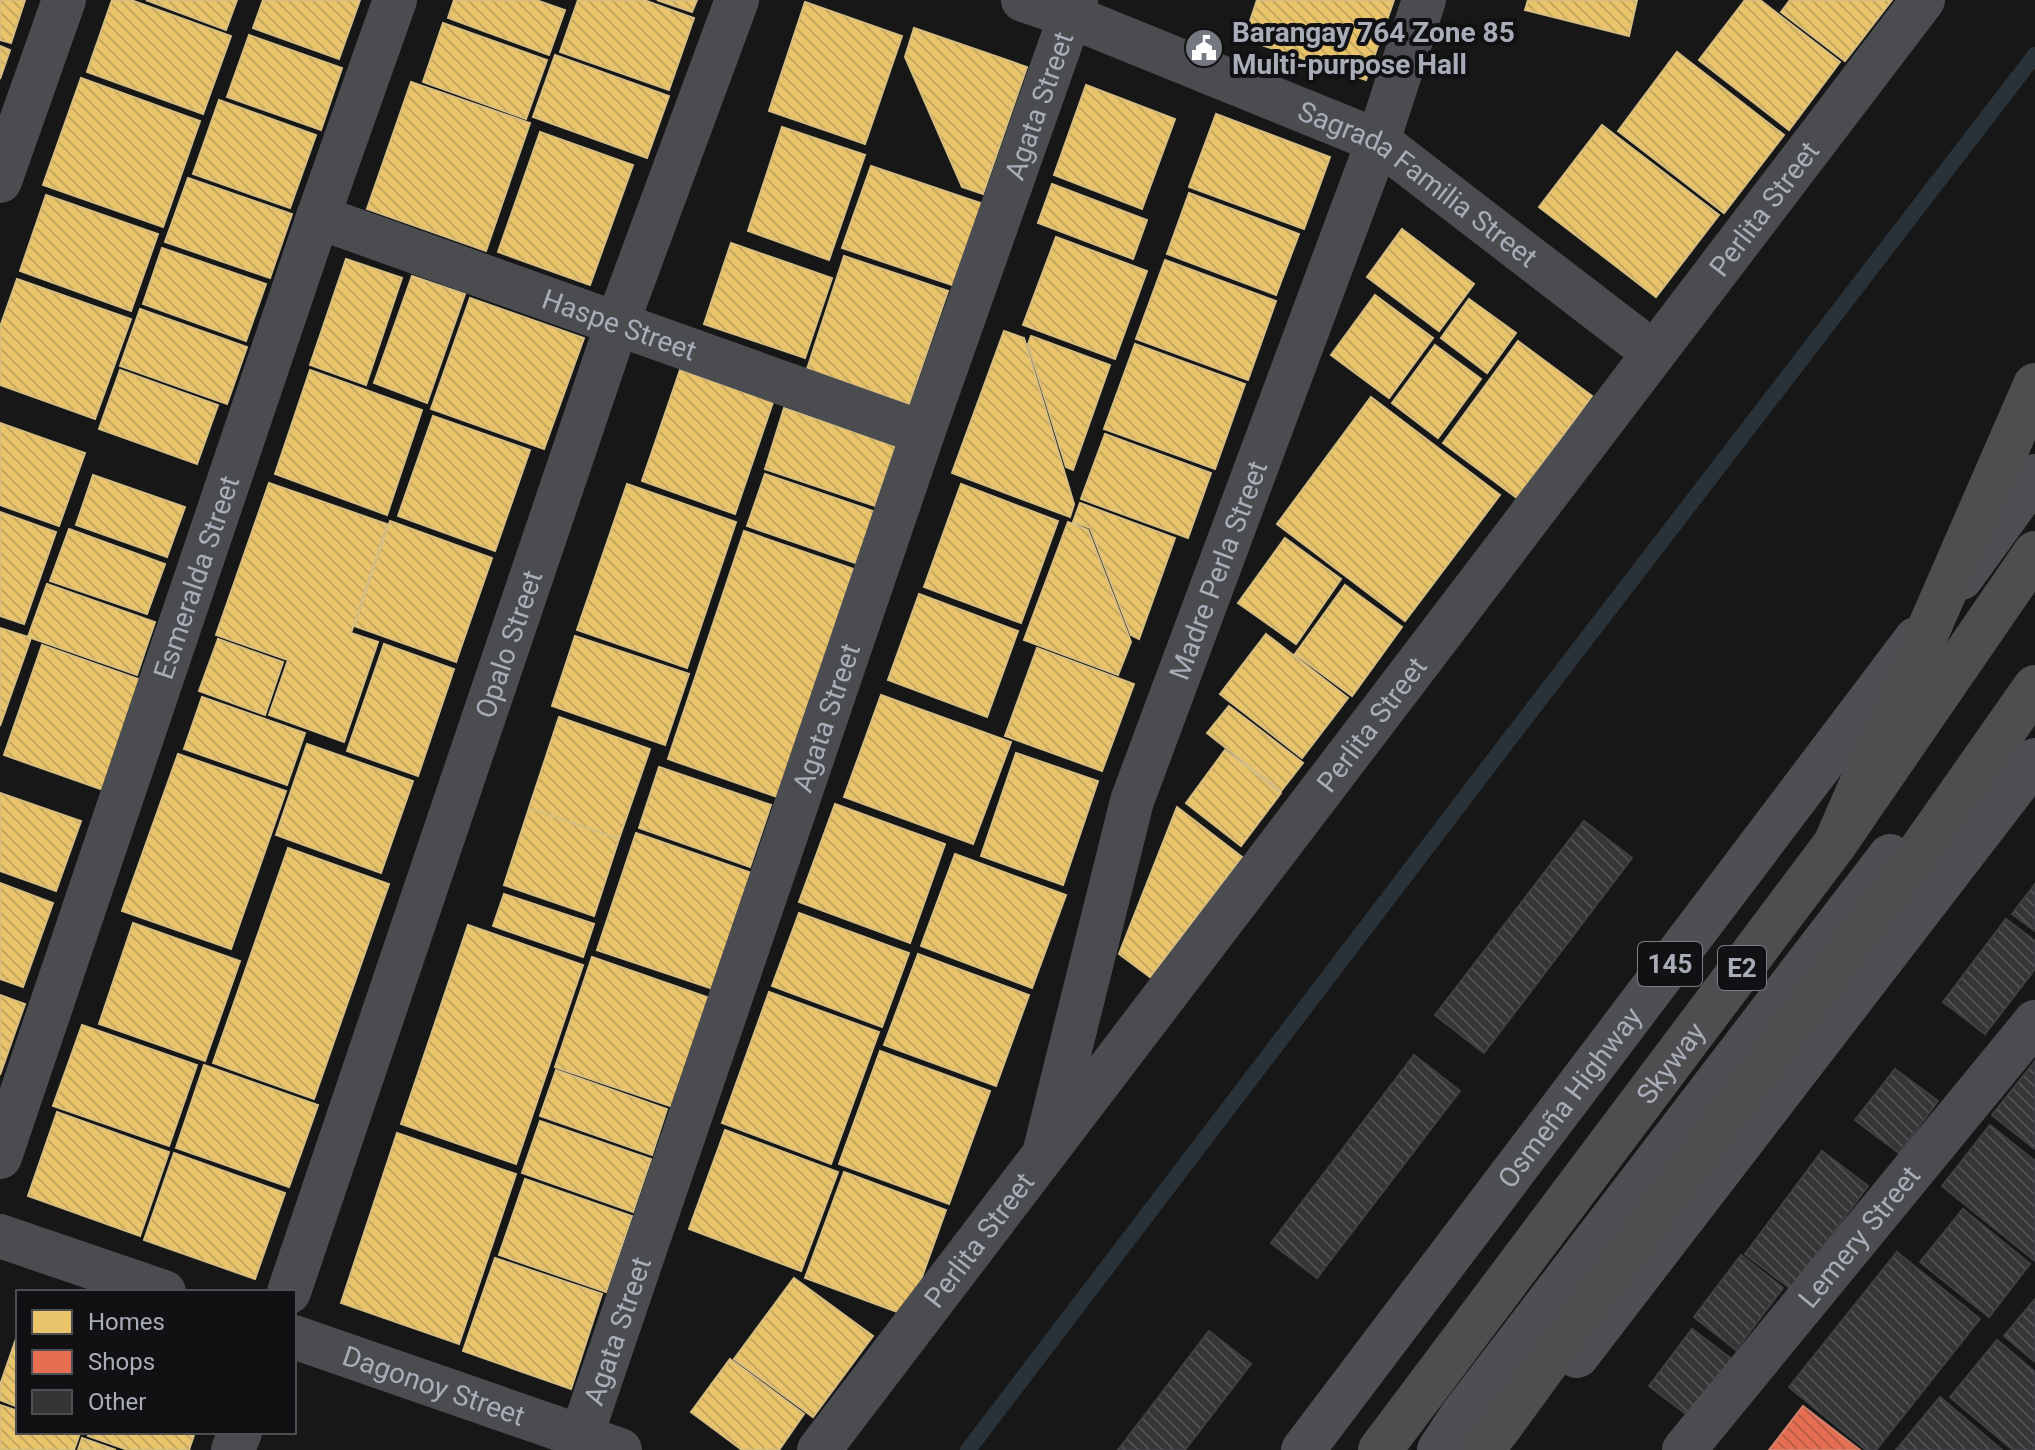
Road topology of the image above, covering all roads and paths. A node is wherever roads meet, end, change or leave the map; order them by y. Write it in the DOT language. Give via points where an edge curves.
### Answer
graph roads {
  1 [pos="64,0"];
  2 [pos="395,0"];
  3 [pos="737,0"];
  4 [pos="1023,0"];
  5 [pos="1424,0"];
  6 [pos="1923,0"];
  7 [pos="1073,8"];
  8 [pos="1378,141"];
  9 [pos="0,181"];
  10 [pos="318,217"];
  11 [pos="617,324"];
  12 [pos="1654,353"];
  13 [pos="2035,385"];
  14 [pos="923,433"];
  15 [pos="2035,476"];
  16 [pos="2035,553"];
  17 [pos="2032,684"];
  18 [pos="2035,760"];
  19 [pos="1835,844"];
  20 [pos="2035,1022"];
  21 [pos="1045,1150"];
  22 [pos="0,1157"];
  23 [pos="0,1236"];
  24 [pos="158,1290"];
  25 [pos="290,1290"];
  26 [pos="296,1338"];
  27 [pos="601,1443"];
  28 [pos="819,1450"];
  29 [pos="1303,1450"];
  30 [pos="1380,1450"];
  31 [pos="1439,1450"];
  32 [pos="1482,1450"];
  33 [pos="1505,1450"];
  34 [pos="1684,1450"];
  1 -- 9 [label="street"];
  2 -- 10 [label="street, Esmeralda Street"];
  3 -- 11 [label="street, Opalo Street"];
  4 -- 7 [label="street, Sagrada Familia Street"];
  5 -- 8 [label="street, Madre Perla Street"];
  6 -- 12 [label="street, Perlita Street"];
  7 -- 8 [label="street, Sagrada Familia Street"];
  7 -- 14 [label="street, Agata Street"];
  8 -- 12 [label="street, Sagrada Familia Street"];
  8 -- 21 [label="street, Madre Perla Street" via="1132,801"];
  10 -- 11 [label="street, Haspe Street"];
  10 -- 22 [label="street, Esmeralda Street"];
  11 -- 14 [label="street, Haspe Street"];
  11 -- 25 [label="street, Opalo Street"];
  12 -- 21 [label="street, Perlita Street"];
  13 -- 19 [label="highway, bridge"];
  14 -- 27 [label="street, Agata Street"];
  15 -- 29 [label="main road, Osmeña Highway / 145"];
  16 -- 19 [label="highway, Skyway / E2, bridge"];
  17 -- 31 [label="main road"];
  17 -- 32 [label="highway, bridge" via="1913,860"];
  18 -- 33 [label="main road"];
  19 -- 30 [label="highway, Skyway / E2"];
  20 -- 34 [label="street, Lemery Street"];
  21 -- 28 [label="street, Perlita Street"];
  23 -- 24 [label="street"];
  26 -- 27 [label="street, Dagonoy Street"];
}
